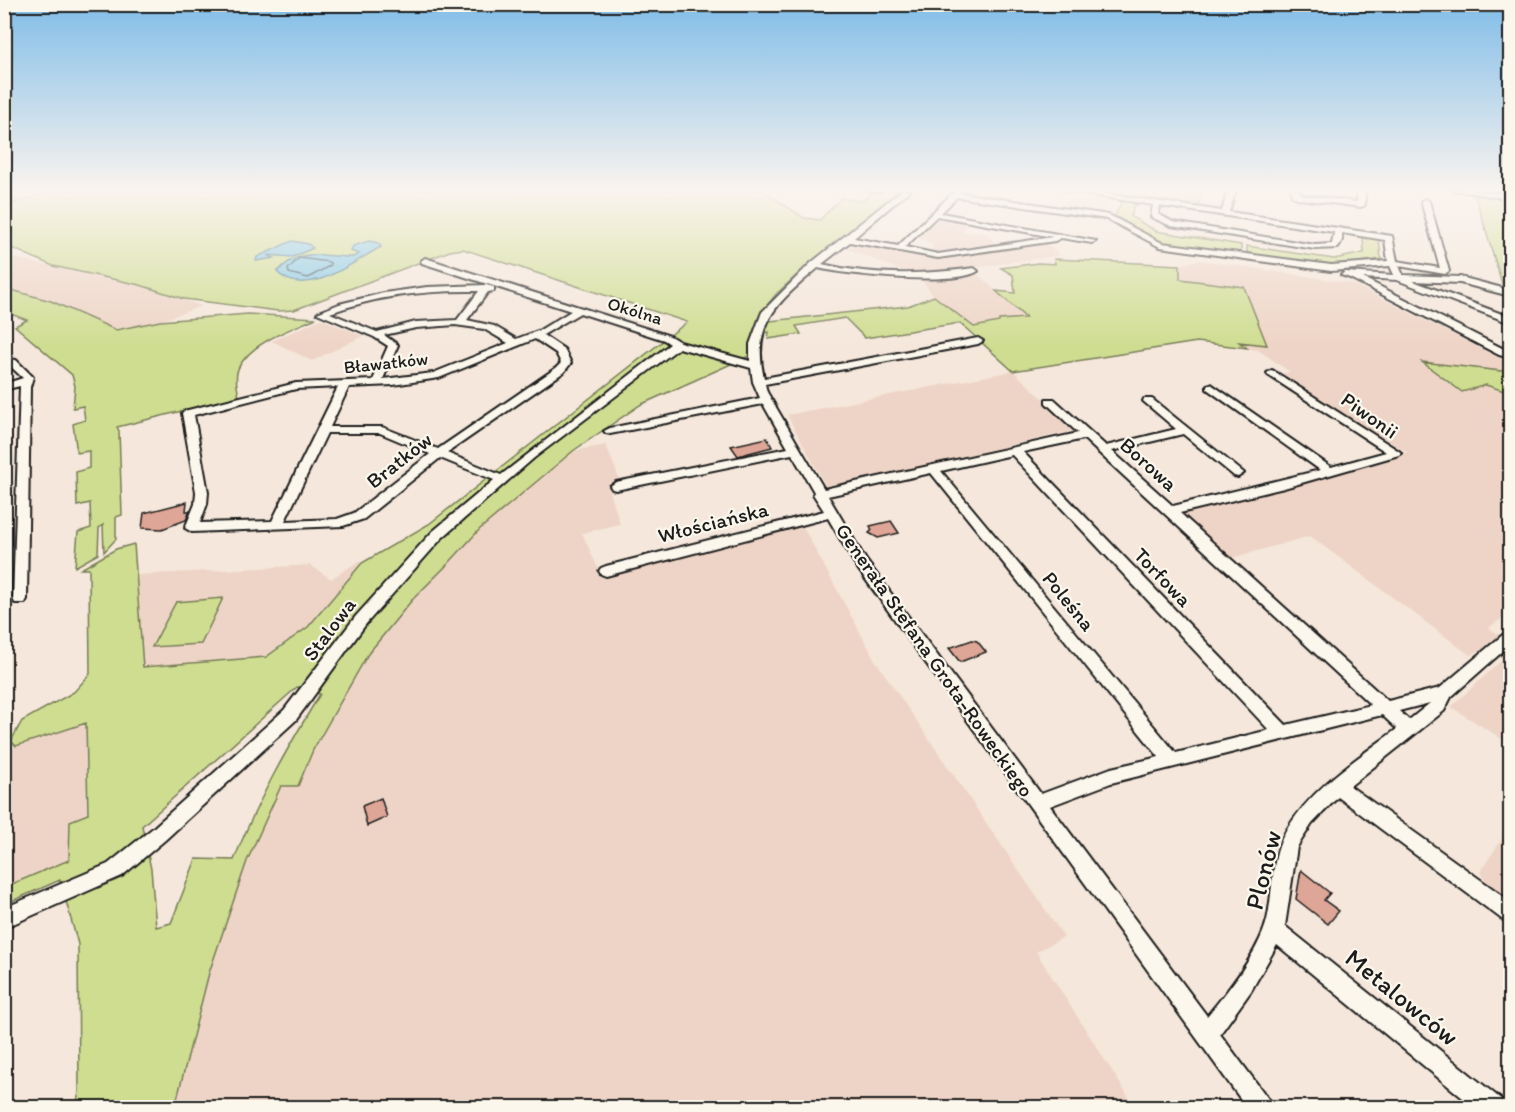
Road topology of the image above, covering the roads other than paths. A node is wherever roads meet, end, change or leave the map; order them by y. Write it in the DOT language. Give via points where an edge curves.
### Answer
graph roads {
  1 [pos="844,242"];
  2 [pos="861,242"];
  3 [pos="907,242"];
  4 [pos="1036,242"];
  5 [pos="1151,242"];
  6 [pos="1245,242"];
  7 [pos="1283,242"];
  8 [pos="1337,242"];
  9 [pos="1390,242"];
  10 [pos="1437,242"];
  11 [pos="898,250"];
  12 [pos="1244,256"];
  13 [pos="425,261"];
  14 [pos="814,266"];
  15 [pos="1396,270"];
  16 [pos="974,271"];
  17 [pos="1319,274"];
  18 [pos="1349,275"];
  19 [pos="486,288"];
  20 [pos="504,288"];
  21 [pos="1510,293"];
  22 [pos="577,311"];
  23 [pos="1510,320"];
  24 [pos="459,324"];
  25 [pos="377,335"];
  26 [pos="536,335"];
  27 [pos="978,341"];
  28 [pos="515,343"];
  29 [pos="677,344"];
  30 [pos="1510,355"];
  31 [pos="4,360"];
  32 [pos="755,366"];
  33 [pos="1272,373"];
  34 [pos="27,381"];
  35 [pos="377,382"];
  36 [pos="758,382"];
  37 [pos="345,384"];
  38 [pos="4,387"];
  39 [pos="1211,387"];
  40 [pos="766,400"];
  41 [pos="1148,401"];
  42 [pos="1050,402"];
  43 [pos="322,430"];
  44 [pos="610,431"];
  45 [pos="1183,431"];
  46 [pos="1085,435"];
  47 [pos="794,450"];
  48 [pos="1014,450"];
  49 [pos="1102,450"];
  50 [pos="439,453"];
  51 [pos="933,468"];
  52 [pos="1329,471"];
  53 [pos="1238,473"];
  54 [pos="501,479"];
  55 [pos="616,486"];
  56 [pos="819,494"];
  57 [pos="1169,511"];
  58 [pos="831,513"];
  59 [pos="277,524"];
  60 [pos="192,528"];
  61 [pos="606,571"];
  62 [pos="20,599"];
  63 [pos="1510,637"];
  64 [pos="1445,693"];
  65 [pos="1386,708"];
  66 [pos="1409,730"];
  67 [pos="1283,733"];
  68 [pos="1172,760"];
  69 [pos="1338,787"];
  70 [pos="1037,803"];
  71 [pos="1510,913"];
  72 [pos="4,918"];
  73 [pos="1274,930"];
  74 [pos="1207,1031"];
  75 [pos="1260,1107"];
  76 [pos="1494,1107"];
  1 -- 14 [label="street, Generała Stefana Grota-Roweckiego"];
  2 -- 11 [label="street"];
  3 -- 11 [label="street"];
  4 -- 11 [label="street" via="948,255"];
  5 -- 12 [label="street"];
  6 -- 12 [label="street"];
  7 -- 8 [label="street" via="1315,247 1335,246"];
  9 -- 15 [label="street"];
  10 -- 15 [label="street" via="1445,271"];
  12 -- 15 [label="street" via="1341,269 1378,264"];
  13 -- 20 [label="street, Okólna"];
  14 -- 16 [label="street" via="845,272"];
  14 -- 32 [label="street, Generała Stefana Grota-Roweckiego" via="765,314 755,344"];
  15 -- 18 [label="street"];
  15 -- 21 [label="street" via="1467,281"];
  15 -- 23 [label="street"];
  17 -- 18 [label="street"];
  18 -- 30 [label="street"];
  19 -- 20 [label="street, Okólna"];
  19 -- 24 [label="street"];
  19 -- 25 [label="street, Okólna" via="411,292 322,313"];
  20 -- 22 [label="street, Okólna"];
  22 -- 26 [label="street, Bławatków"];
  22 -- 29 [label="street, Okólna"];
  24 -- 25 [label="street" via="399,326"];
  24 -- 28 [label="street" via="486,326"];
  25 -- 35 [label="street" via="393,345"];
  26 -- 28 [label="street, Bławatków"];
  26 -- 50 [label="street, Bratków" via="560,351 565,358 564,366"];
  27 -- 36 [label="street"];
  28 -- 35 [label="street, Bławatków" via="435,376"];
  29 -- 32 [label="street, Okólna"];
  29 -- 54 [label="street, Stalowa"];
  31 -- 34 [label="street" via="26,374"];
  32 -- 36 [label="street, Generała Stefana Grota-Roweckiego"];
  33 -- 52 [label="street, Piwonii" via="1395,453"];
  34 -- 38 [label="street"];
  34 -- 62 [label="street"];
  35 -- 37 [label="street, Bławatków"];
  36 -- 40 [label="street, Generała Stefana Grota-Roweckiego"];
  37 -- 43 [label="street"];
  37 -- 60 [label="street, Bławatków" via="296,386 188,413 202,492"];
  39 -- 52 [label="street"];
  40 -- 44 [label="street"];
  40 -- 47 [label="street, Generała Stefana Grota-Roweckiego"];
  41 -- 45 [label="street"];
  42 -- 46 [label="street, Borowa"];
  43 -- 50 [label="street" via="382,430"];
  43 -- 59 [label="street"];
  45 -- 49 [label="street"];
  45 -- 53 [label="street"];
  46 -- 48 [label="street"];
  46 -- 49 [label="street, Borowa"];
  47 -- 55 [label="street"];
  47 -- 56 [label="street, Generała Stefana Grota-Roweckiego"];
  48 -- 51 [label="street"];
  48 -- 67 [label="street, Torfowa"];
  49 -- 57 [label="street, Borowa"];
  50 -- 54 [label="street"];
  50 -- 59 [label="street, Bratków" via="359,516 338,523"];
  51 -- 56 [label="street"];
  51 -- 68 [label="street, Poleśna"];
  52 -- 57 [label="street, Piwonii"];
  54 -- 72 [label="street, Stalowa" via="437,535 394,581 290,715 159,834 115,870"];
  56 -- 58 [label="street, Generała Stefana Grota-Roweckiego"];
  57 -- 65 [label="street, Borowa"];
  58 -- 61 [label="street, Włościańska"];
  58 -- 70 [label="street, Generała Stefana Grota-Roweckiego" via="861,563"];
  59 -- 60 [label="street, Bratków"];
  63 -- 64 [label="street, Plonów"];
  64 -- 65 [label="street, Plonów"];
  64 -- 66 [label="street, Plonów" via="1438,706"];
  65 -- 66 [label="street, Borowa"];
  65 -- 67 [label="street, Plonów"];
  66 -- 69 [label="street, Plonów"];
  67 -- 68 [label="street, Plonów"];
  68 -- 70 [label="street, Plonów" via="1110,776"];
  69 -- 71 [label="street"];
  69 -- 73 [label="street, Plonów" via="1302,822 1291,839"];
  70 -- 74 [label="street, Generała Stefana Grota-Roweckiego"];
  73 -- 74 [label="street, Plonów" via="1220,1018"];
  73 -- 76 [label="street, Metalowców"];
  74 -- 75 [label="street, Generała Stefana Grota-Roweckiego"];
}
